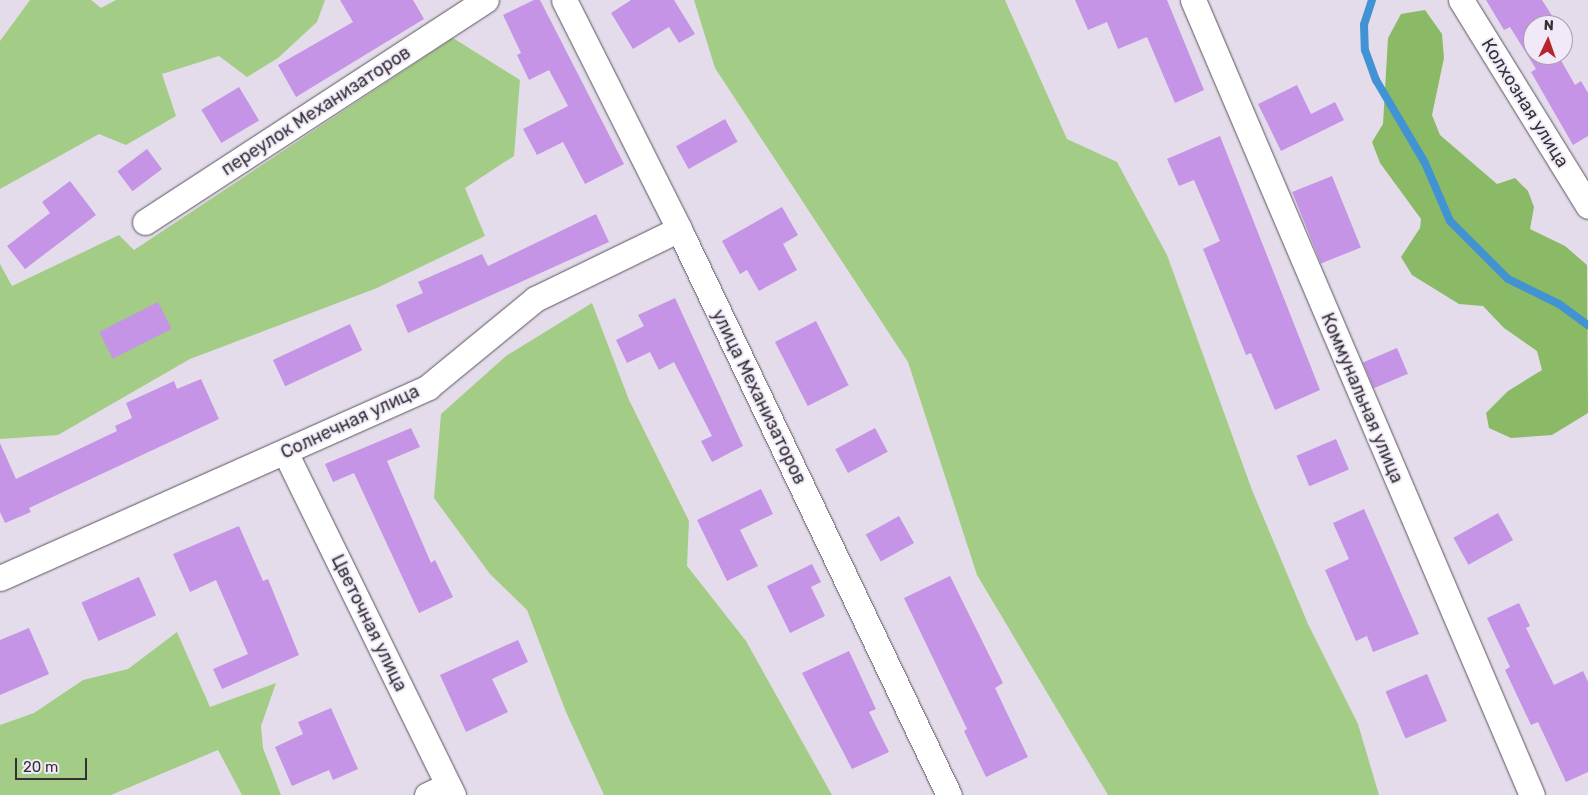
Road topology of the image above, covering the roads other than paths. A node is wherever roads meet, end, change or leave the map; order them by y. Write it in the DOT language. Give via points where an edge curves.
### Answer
graph roads {
  1 [pos="486,0"];
  2 [pos="564,0"];
  3 [pos="1193,0"];
  4 [pos="1461,0"];
  5 [pos="1588,206"];
  6 [pos="145,222"];
  7 [pos="679,229"];
  8 [pos="286,452"];
  9 [pos="0,578"];
  10 [pos="443,792"];
  11 [pos="949,795"];
  12 [pos="1532,795"];
  1 -- 6 [label="street, переулок Механизаторов"];
  2 -- 7 [label="street, улица Механизаторов"];
  3 -- 12 [label="street, Коммунальная улица"];
  4 -- 5 [label="street, Колхозная улица"];
  7 -- 8 [label="street, Солнечная улица" via="535,299 428,387"];
  7 -- 11 [label="street, улица Механизаторов"];
  8 -- 9 [label="street, Солнечная улица"];
  8 -- 10 [label="street, Цветочная улица"];
}
